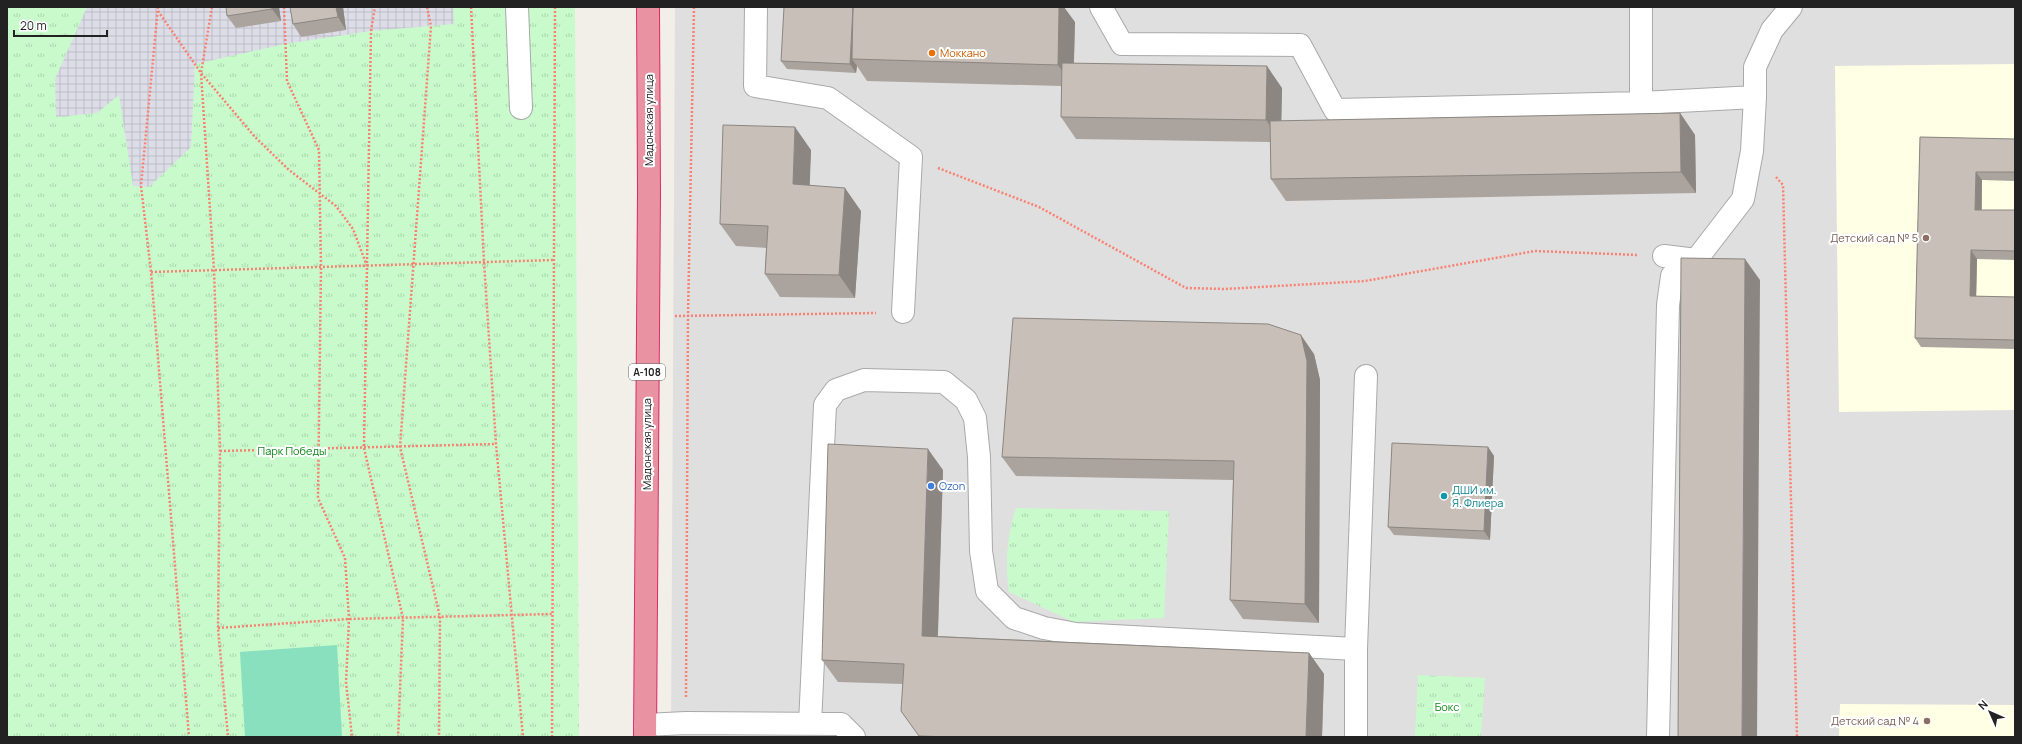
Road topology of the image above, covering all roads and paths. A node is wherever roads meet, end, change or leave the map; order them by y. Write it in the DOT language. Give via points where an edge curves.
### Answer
graph roads {
  1 [pos="158,7"];
  2 [pos="212,7"];
  3 [pos="284,7"];
  4 [pos="375,7"];
  5 [pos="427,7"];
  6 [pos="471,7"];
  7 [pos="517,7"];
  8 [pos="555,7"];
  9 [pos="648,7"];
  10 [pos="694,7"];
  11 [pos="756,7"];
  12 [pos="1101,7"];
  13 [pos="1641,7"];
  14 [pos="1791,7"];
  15 [pos="158,11"];
  16 [pos="201,73"];
  17 [pos="1755,97"];
  18 [pos="1640,103"];
  19 [pos="521,108"];
  20 [pos="1752,151"];
  21 [pos="911,157"];
  22 [pos="320,193"];
  23 [pos="1664,256"];
  24 [pos="554,260"];
  25 [pos="1696,260"];
  26 [pos="484,262"];
  27 [pos="413,264"];
  28 [pos="367,266"];
  29 [pos="321,267"];
  30 [pos="214,270"];
  31 [pos="151,272"];
  32 [pos="903,312"];
  33 [pos="647,316"];
  34 [pos="688,316"];
  35 [pos="1366,376"];
  36 [pos="496,444"];
  37 [pos="400,447"];
  38 [pos="364,448"];
  39 [pos="319,449"];
  40 [pos="220,452"];
  41 [pos="552,614"];
  42 [pos="512,615"];
  43 [pos="440,617"];
  44 [pos="403,618"];
  45 [pos="349,619"];
  46 [pos="218,628"];
  47 [pos="1356,649"];
  48 [pos="686,723"];
  49 [pos="810,724"];
  50 [pos="645,731"];
  51 [pos="189,737"];
  52 [pos="228,737"];
  53 [pos="352,737"];
  54 [pos="398,737"];
  55 [pos="439,737"];
  56 [pos="523,737"];
  57 [pos="552,737"];
  58 [pos="854,737"];
  59 [pos="1356,737"];
  60 [pos="1658,737"];
  61 [pos="1797,737"];
  1 -- 15 [label="path"];
  2 -- 16 [label="path"];
  3 -- 22 [label="path" via="287,80 319,150"];
  4 -- 28 [label="path" via="372,31"];
  5 -- 27 [label="path" via="431,26"];
  6 -- 26 [label="path"];
  7 -- 19 [label="lane"];
  8 -- 24 [label="path"];
  9 -- 33 [label="highway, Мадонская улица / А-108"];
  10 -- 34 [label="path"];
  11 -- 21 [label="lane" via="755,86 828,98"];
  12 -- 18 [label="lane" via="1122,44 1300,45 1335,110"];
  13 -- 18 [label="lane"];
  14 -- 17 [label="lane" via="1772,30 1755,67"];
  15 -- 16 [label="path"];
  15 -- 31 [label="path" via="141,186"];
  16 -- 22 [label="path" via="255,137 289,170"];
  16 -- 30 [label="path"];
  17 -- 18 [label="lane"];
  17 -- 20 [label="lane"];
  20 -- 25 [label="lane" via="1743,200"];
  20 -- 61 [label="path" via="1783,184"];
  21 -- 23 [label="path" via="1039,207 1186,288 1225,289 1365,280 1535,251"];
  21 -- 32 [label="lane"];
  22 -- 28 [label="path" via="336,206 353,229"];
  22 -- 29 [label="path"];
  23 -- 25 [label="lane"];
  24 -- 26 [label="path"];
  24 -- 41 [label="path"];
  25 -- 60 [label="lane" via="1672,276 1668,305"];
  26 -- 27 [label="path"];
  26 -- 36 [label="path"];
  27 -- 28 [label="path"];
  27 -- 37 [label="path"];
  28 -- 29 [label="path"];
  28 -- 38 [label="path"];
  29 -- 30 [label="path"];
  29 -- 39 [label="path"];
  30 -- 31 [label="path"];
  30 -- 40 [label="path"];
  31 -- 51 [label="path"];
  32 -- 34 [label="path"];
  33 -- 34 [label="path"];
  33 -- 50 [label="highway, Мадонская улица / А-108"];
  34 -- 48 [label="path"];
  35 -- 47 [label="lane"];
  36 -- 37 [label="path"];
  36 -- 42 [label="path"];
  37 -- 38 [label="path"];
  37 -- 43 [label="path"];
  38 -- 39 [label="path"];
  38 -- 44 [label="path"];
  39 -- 40 [label="path"];
  39 -- 45 [label="path" via="318,498 345,558"];
  40 -- 46 [label="path"];
  41 -- 42 [label="path"];
  41 -- 57 [label="path"];
  42 -- 43 [label="path"];
  42 -- 56 [label="path"];
  43 -- 44 [label="path"];
  43 -- 55 [label="path"];
  44 -- 45 [label="path"];
  44 -- 54 [label="path"];
  45 -- 46 [label="path"];
  45 -- 53 [label="path" via="346,682"];
  46 -- 52 [label="path"];
  47 -- 49 [label="lane" via="1076,634 1044,628 1014,618 987,591 981,551 979,457 975,418 966,400 944,382 864,380 836,390 825,405"];
  47 -- 59 [label="lane"];
  48 -- 49 [label="lane"];
  48 -- 50 [label="lane"];
  49 -- 58 [label="lane" via="841,724"];
}
